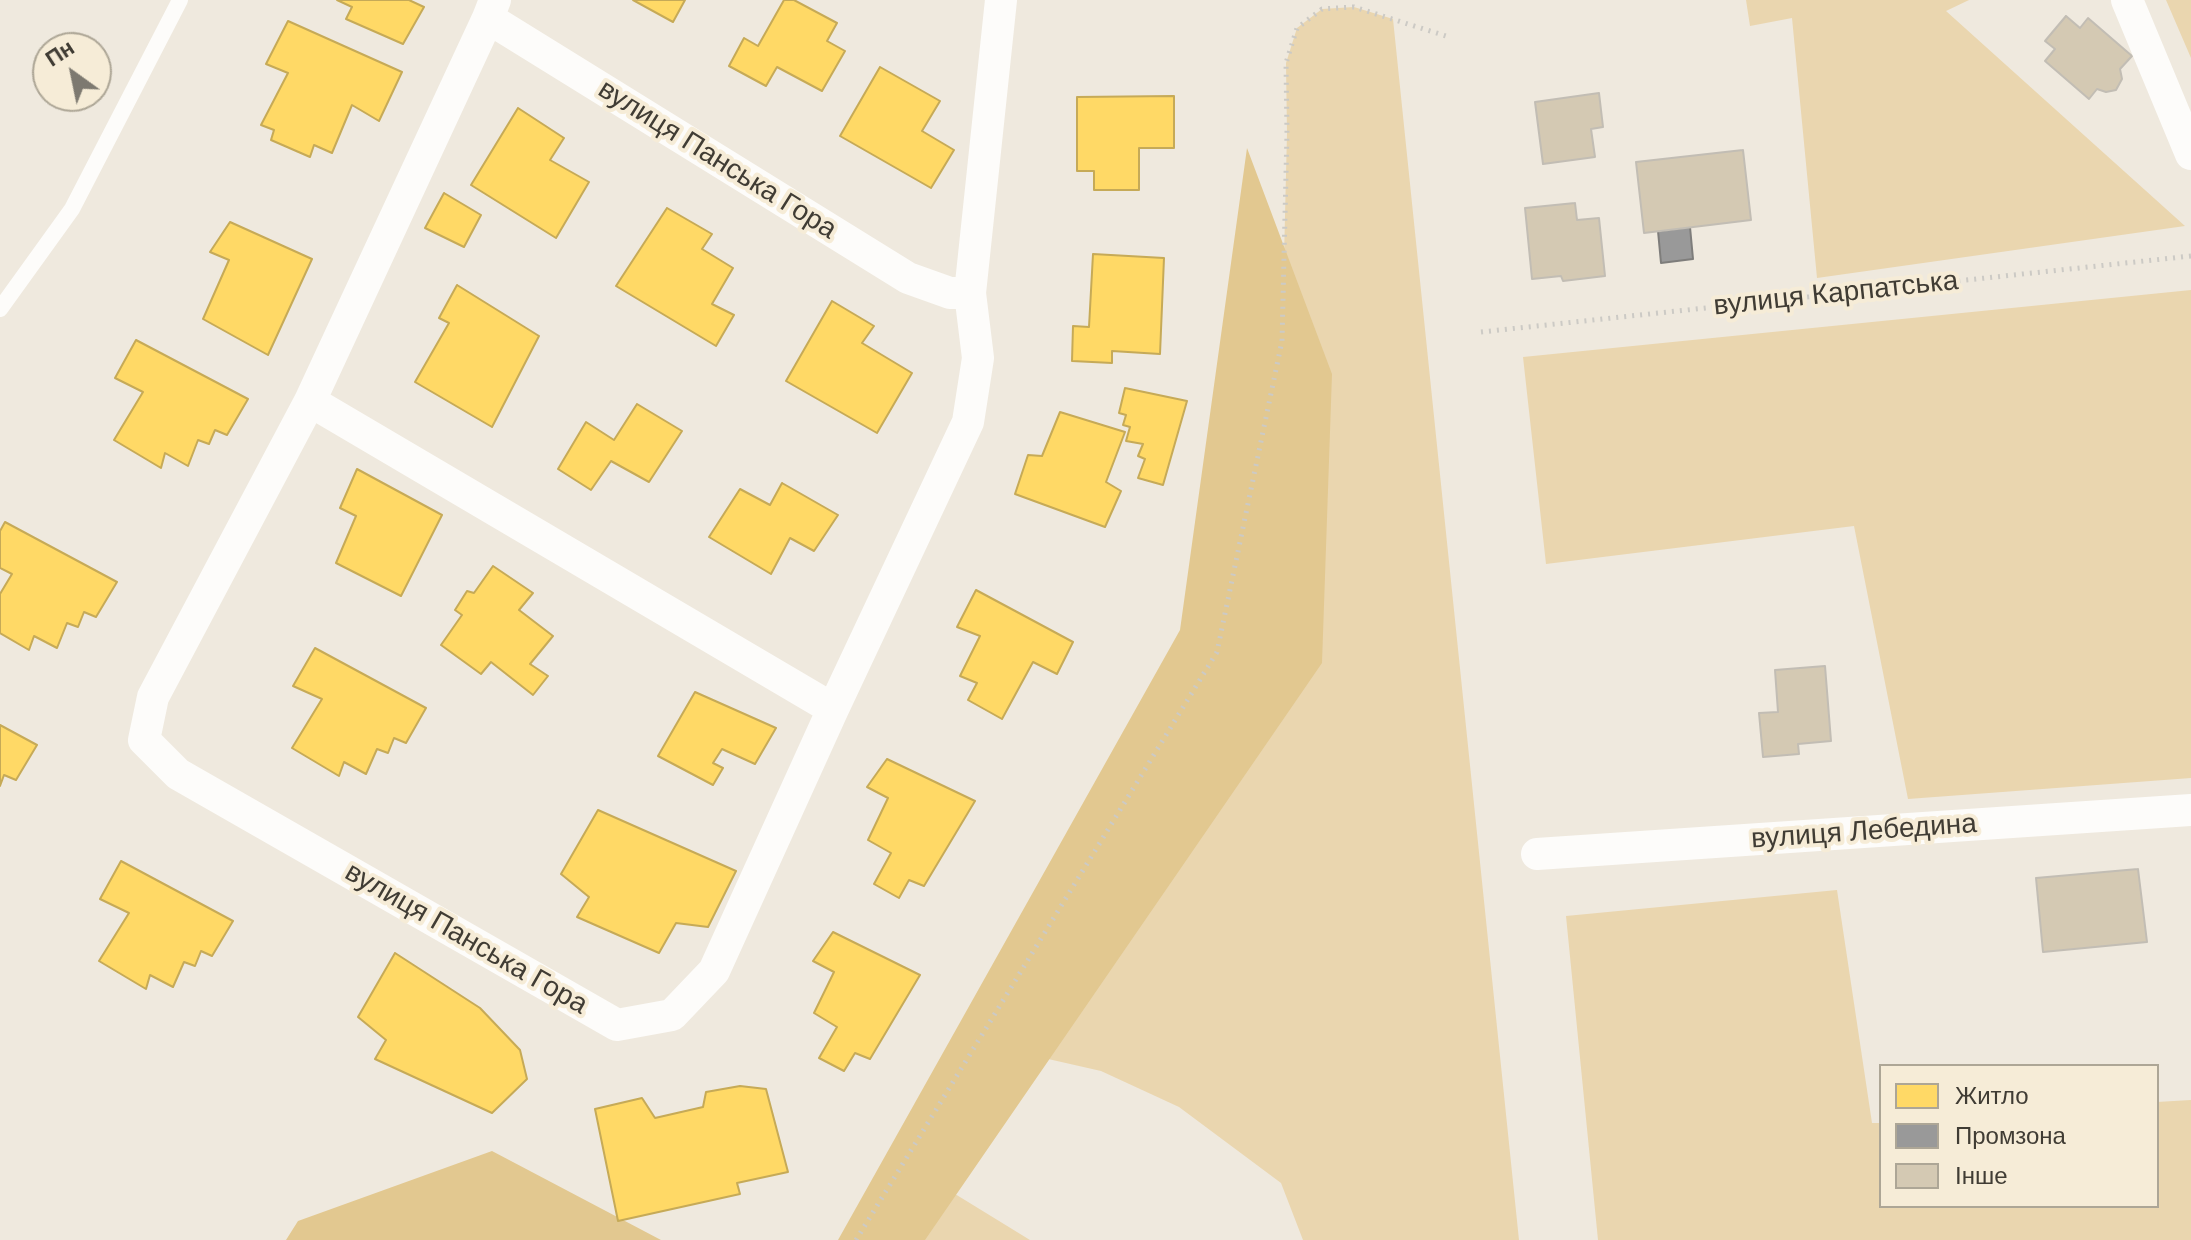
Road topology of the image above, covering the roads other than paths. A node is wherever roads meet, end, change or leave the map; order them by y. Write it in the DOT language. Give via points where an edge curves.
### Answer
graph roads {
  1 [pos="180,0"];
  2 [pos="1001,0"];
  3 [pos="2127,0"];
  4 [pos="492,9"];
  5 [pos="2191,154"];
  6 [pos="970,293"];
  7 [pos="0,309"];
  8 [pos="310,401"];
  9 [pos="833,709"];
  10 [pos="2191,810"];
  11 [pos="1537,854"];
  1 -- 7 [label="lane" via="72,209"];
  2 -- 6 [label="street, вулиця Панська Гора"];
  3 -- 5 [label="street"];
  4 -- 6 [label="street, вулиця Панська Гора" via="908,278 950,293"];
  4 -- 8 [label="street"];
  6 -- 9 [label="street, вулиця Панська Гора" via="978,358 968,422"];
  8 -- 9 [label="street"];
  8 -- 9 [label="street, вулиця Панська Гора" via="153,697 144,740 178,774 617,1025 672,1015 714,971"];
  10 -- 11 [label="street, вулиця Лебедина"];
}
